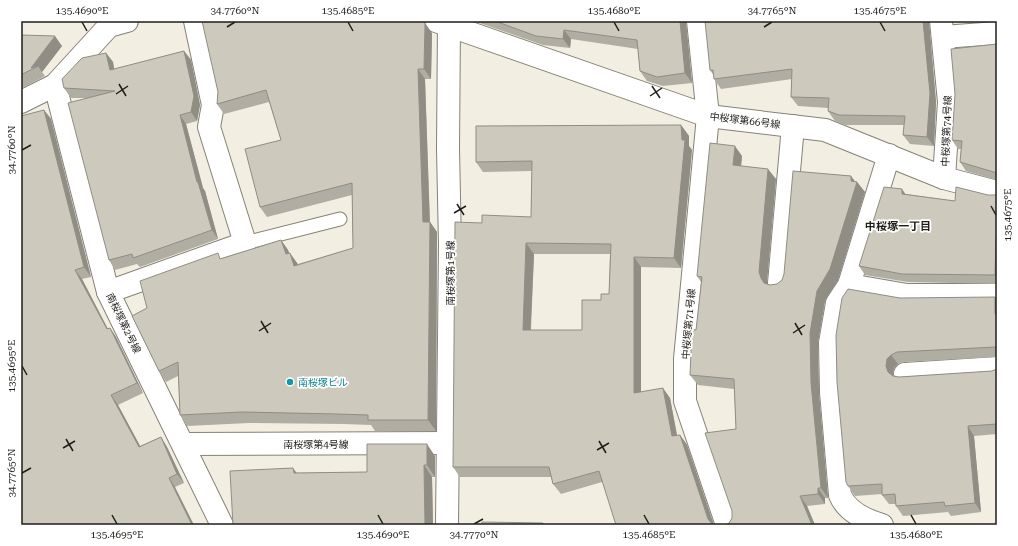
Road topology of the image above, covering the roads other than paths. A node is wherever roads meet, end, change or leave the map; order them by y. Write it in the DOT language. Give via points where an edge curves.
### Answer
graph roads {
  1 [pos="195,21"];
  2 [pos="698,21"];
  3 [pos="445,22"];
  4 [pos="114,23"];
  5 [pos="942,29"];
  6 [pos="997,33"];
  7 [pos="55,85"];
  8 [pos="21,102"];
  9 [pos="708,116"];
  10 [pos="793,126"];
  11 [pos="889,155"];
  12 [pos="944,178"];
  13 [pos="997,192"];
  14 [pos="340,220"];
  15 [pos="245,243"];
  16 [pos="779,283"];
  17 [pos="849,284"];
  18 [pos="108,292"];
  19 [pos="997,295"];
  20 [pos="997,368"];
  21 [pos="905,374"];
  22 [pos="449,443"];
  23 [pos="183,444"];
  24 [pos="222,525"];
  25 [pos="447,525"];
  26 [pos="728,525"];
  27 [pos="882,525"];
  1 -- 15 [label="street" via="213,105 209,127"];
  2 -- 9 [label="street, 中桜塚第71号線"];
  3 -- 9 [label="street, 中桜塚第66号線"];
  3 -- 22 [label="street, 南桜塚第1号線" via="450,245"];
  4 -- 7 [label="street"];
  5 -- 6 [label="street, 中桜塚第74号線"];
  5 -- 12 [label="street, 中桜塚第74号線" via="949,102"];
  7 -- 8 [label="street"];
  7 -- 18 [label="street, 南桜塚第2号線"];
  9 -- 10 [label="street, 中桜塚第66号線"];
  9 -- 26 [label="street, 中桜塚第71号線" via="685,359 685,400"];
  10 -- 11 [label="street, 中桜塚第66号線" via="825,130"];
  10 -- 16 [label="street"];
  11 -- 12 [label="street, 中桜塚第66号線"];
  11 -- 17 [label="street"];
  12 -- 13 [label="street, 中桜塚第66号線"];
  14 -- 15 [label="lane"];
  15 -- 18 [label="street"];
  17 -- 19 [label="street" via="907,295"];
  17 -- 27 [label="street" via="837,303 830,343 831,392 840,495 851,511"];
  18 -- 23 [label="street, 南桜塚第2号線"];
  20 -- 21 [label="street"];
  22 -- 23 [label="street, 南桜塚第4号線"];
  22 -- 25 [label="street, 南桜塚第1号線"];
  23 -- 24 [label="street, 南桜塚第2号線"];
}
